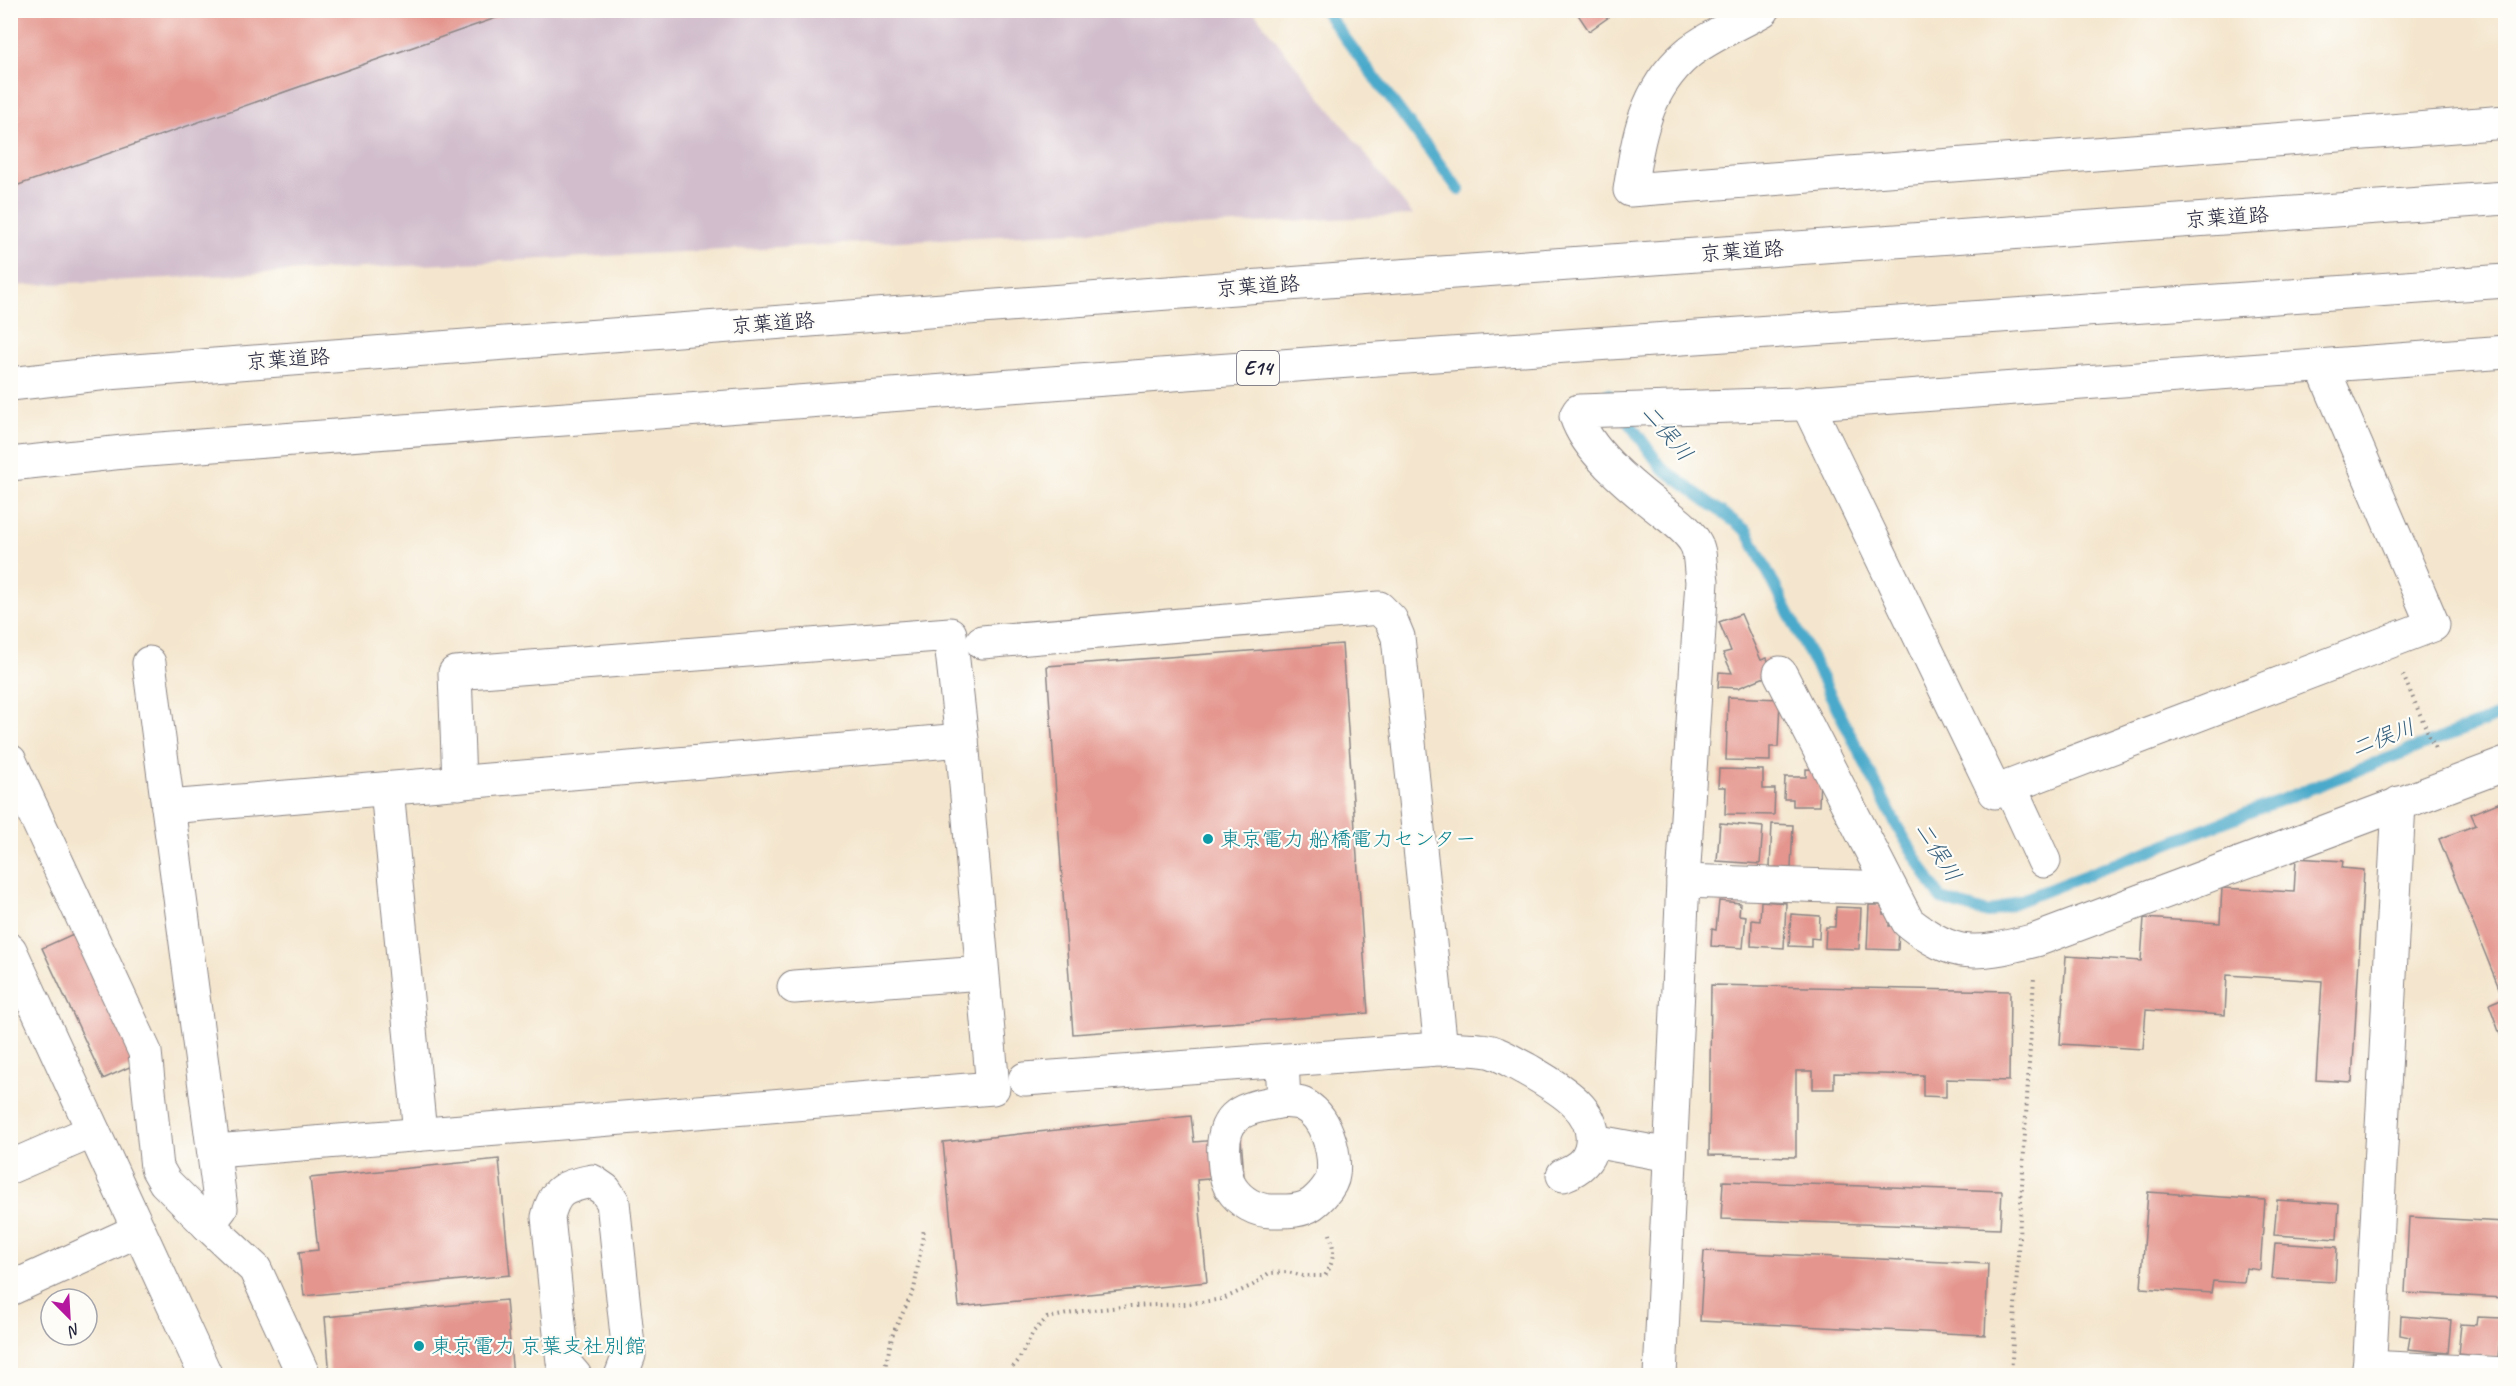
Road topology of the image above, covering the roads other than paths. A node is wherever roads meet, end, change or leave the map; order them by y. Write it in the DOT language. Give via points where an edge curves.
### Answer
graph roads {
  1 [pos="1763,10"];
  2 [pos="2505,122"];
  3 [pos="2505,198"];
  4 [pos="2505,281"];
  5 [pos="2505,352"];
  6 [pos="2322,366"];
  7 [pos="15,382"];
  8 [pos="1807,403"];
  9 [pos="10,464"];
  10 [pos="982,642"];
  11 [pos="149,663"];
  12 [pos="1780,673"];
  13 [pos="962,740"];
  14 [pos="10,761"];
  15 [pos="2505,764"];
  16 [pos="459,783"];
  17 [pos="2010,787"];
  18 [pos="387,789"];
  19 [pos="2399,803"];
  20 [pos="168,807"];
  21 [pos="2044,861"];
  22 [pos="1683,881"];
  23 [pos="1890,888"];
  24 [pos="10,950"];
  25 [pos="982,973"];
  26 [pos="794,987"];
  27 [pos="1441,1049"];
  28 [pos="1282,1061"];
  29 [pos="1025,1079"];
  30 [pos="1284,1101"];
  31 [pos="93,1131"];
  32 [pos="420,1134"];
  33 [pos="1593,1141"];
  34 [pos="215,1150"];
  35 [pos="1670,1155"];
  36 [pos="10,1167"];
  37 [pos="1563,1175"];
  38 [pos="208,1225"];
  39 [pos="139,1230"];
  40 [pos="10,1289"];
  41 [pos="2369,1371"];
  42 [pos="2505,1374"];
  43 [pos="206,1376"];
  44 [pos="304,1376"];
  45 [pos="576,1376"];
  46 [pos="621,1376"];
  47 [pos="1660,1376"];
  1 -- 2 [label="main road" via="1688,53 1664,79 1650,102 1630,190"];
  3 -- 7 [label="main road, 京葉道路" via="1327,280"];
  4 -- 9 [label="main road, E14" via="1349,361 133,451"];
  5 -- 6 [label="main road"];
  6 -- 8 [label="main road"];
  6 -- 17 [label="main road" via="2433,625"];
  8 -- 17 [label="main road" via="1995,792"];
  8 -- 22 [label="main road" via="1579,411 1576,416 1590,442 1632,488 1681,526 1697,545 1702,581"];
  10 -- 27 [label="main road" via="1379,608 1391,620 1398,637"];
  11 -- 20 [label="main road"];
  12 -- 23 [label="main road"];
  13 -- 16 [label="main road"];
  13 -- 16 [label="main road" via="950,634 455,673"];
  13 -- 25 [label="main road"];
  14 -- 38 [label="main road" via="145,1052 158,1168 165,1182"];
  15 -- 19 [label="main road"];
  16 -- 18 [label="main road"];
  17 -- 21 [label="main road"];
  18 -- 20 [label="main road"];
  18 -- 32 [label="main road"];
  19 -- 23 [label="main road" via="2036,940 1989,951 1949,948 1928,938 1908,922"];
  19 -- 41 [label="main road"];
  20 -- 34 [label="main road"];
  22 -- 23 [label="main road"];
  22 -- 35 [label="main road"];
  24 -- 31 [label="main road"];
  25 -- 26 [label="main road"];
  25 -- 32 [label="main road" via="993,1088"];
  27 -- 28 [label="main road"];
  27 -- 33 [label="main road" via="1496,1053 1546,1081 1573,1100 1592,1130"];
  28 -- 29 [label="main road"];
  28 -- 30 [label="main road"];
  30 -- 30 [label="main road" via="1303,1105 1318,1118 1333,1152 1333,1178 1321,1196 1305,1208 1260,1211 1231,1189 1226,1177 1225,1129 1234,1117 1253,1107"];
  31 -- 36 [label="main road"];
  31 -- 39 [label="main road"];
  32 -- 34 [label="main road"];
  33 -- 35 [label="main road"];
  33 -- 37 [label="main road" via="1590,1154 1576,1170"];
  34 -- 38 [label="main road" via="221,1208"];
  35 -- 47 [label="main road"];
  38 -- 44 [label="main road" via="255,1269"];
  39 -- 40 [label="main road"];
  39 -- 43 [label="main road"];
  41 -- 42 [label="main road"];
  45 -- 46 [label="main road" via="563,1362 548,1217 551,1201 564,1187 592,1181 613,1202 629,1355"];
}
